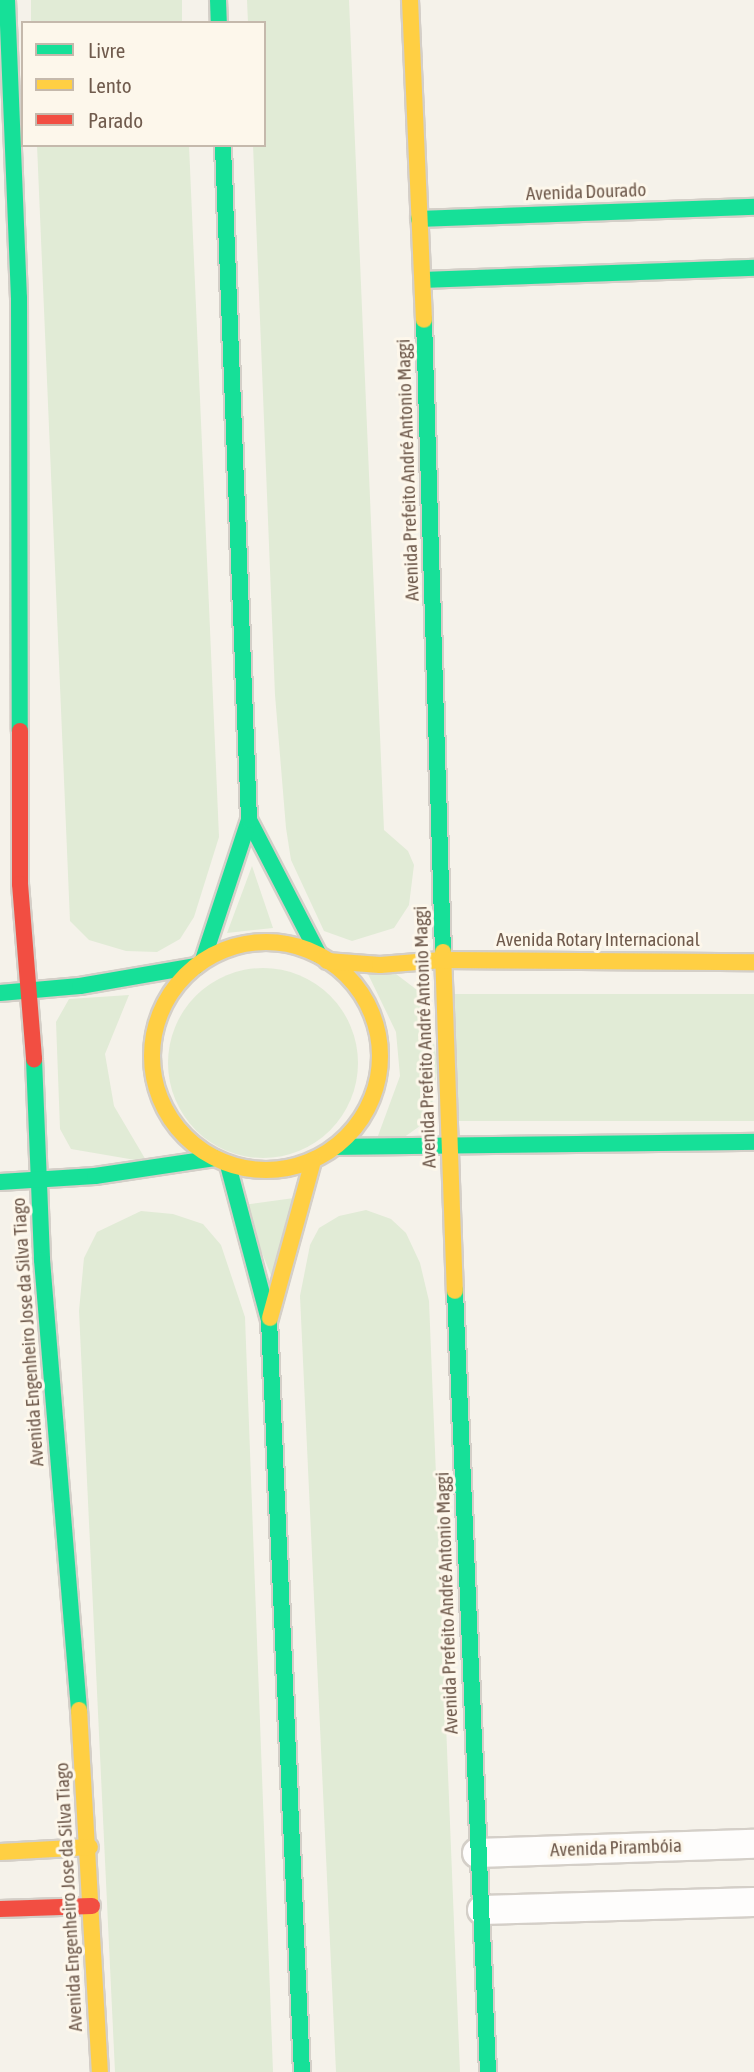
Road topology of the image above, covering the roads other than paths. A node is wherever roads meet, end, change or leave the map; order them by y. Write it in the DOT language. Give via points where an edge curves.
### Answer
graph roads {
  1 [pos="7,0"];
  2 [pos="218,0"];
  3 [pos="410,0"];
  4 [pos="219,21"];
  5 [pos="223,147"];
  6 [pos="754,207"];
  7 [pos="419,219"];
  8 [pos="17,253"];
  9 [pos="0,254"];
  10 [pos="754,268"];
  11 [pos="423,280"];
  12 [pos="0,298"];
  13 [pos="19,298"];
  14 [pos="249,820"];
  15 [pos="323,958"];
  16 [pos="442,960"];
  17 [pos="754,962"];
  18 [pos="200,963"];
  19 [pos="31,991"];
  20 [pos="0,993"];
  21 [pos="754,1142"];
  22 [pos="337,1147"];
  23 [pos="449,1149"];
  24 [pos="313,1161"];
  25 [pos="221,1162"];
  26 [pos="0,1182"];
  27 [pos="38,1182"];
  28 [pos="269,1320"];
  29 [pos="754,1844"];
  30 [pos="90,1847"];
  31 [pos="0,1852"];
  32 [pos="477,1853"];
  33 [pos="754,1902"];
  34 [pos="92,1906"];
  35 [pos="0,1909"];
  36 [pos="482,1910"];
  37 [pos="100,2072"];
  38 [pos="302,2072"];
  39 [pos="488,2072"];
  1 -- 8 [label="street, Avenida Engenheiro Jose da Silva Tiago"];
  2 -- 4 [label="street"];
  3 -- 7 [label="street, Avenida Prefeito André Antonio Maggi"];
  5 -- 14 [label="street"];
  6 -- 7 [label="street, Avenida Dourado"];
  7 -- 11 [label="street, Avenida Prefeito André Antonio Maggi"];
  8 -- 9 [label="street"];
  8 -- 13 [label="street, Avenida Engenheiro Jose da Silva Tiago"];
  10 -- 11 [label="street"];
  11 -- 16 [label="street, Avenida Prefeito André Antonio Maggi"];
  12 -- 13 [label="street"];
  13 -- 19 [label="street, Avenida Engenheiro Jose da Silva Tiago" via="20,884"];
  14 -- 15 [label="street"];
  14 -- 18 [label="street"];
  15 -- 16 [label="street, Avenida Rotary Internacional" via="380,965"];
  15 -- 18 [label="street" via="280,942 240,944"];
  15 -- 22 [label="street" via="349,977 370,1009 380,1045 377,1084 367,1107"];
  16 -- 17 [label="street, Avenida Rotary Internacional"];
  16 -- 23 [label="street, Avenida Prefeito André Antonio Maggi"];
  18 -- 19 [label="street"];
  18 -- 25 [label="street" via="176,985 158,1016 152,1052 156,1088 171,1121 196,1148"];
  19 -- 20 [label="street"];
  19 -- 27 [label="street, Avenida Engenheiro Jose da Silva Tiago"];
  21 -- 23 [label="street"];
  22 -- 23 [label="street"];
  22 -- 24 [label="street"];
  23 -- 32 [label="street, Avenida Prefeito André Antonio Maggi"];
  24 -- 25 [label="street" via="271,1171"];
  24 -- 28 [label="street"];
  25 -- 27 [label="street"];
  25 -- 28 [label="street"];
  26 -- 27 [label="street"];
  27 -- 30 [label="street, Avenida Engenheiro Jose da Silva Tiago"];
  28 -- 38 [label="street"];
  29 -- 32 [label="street, Avenida Pirambóia"];
  30 -- 31 [label="street"];
  30 -- 34 [label="street, Avenida Engenheiro Jose da Silva Tiago"];
  32 -- 36 [label="street, Avenida Prefeito André Antonio Maggi"];
  33 -- 36 [label="street"];
  34 -- 35 [label="street"];
  34 -- 37 [label="street, Avenida Engenheiro Jose da Silva Tiago"];
  36 -- 39 [label="street, Avenida Prefeito André Antonio Maggi"];
}
